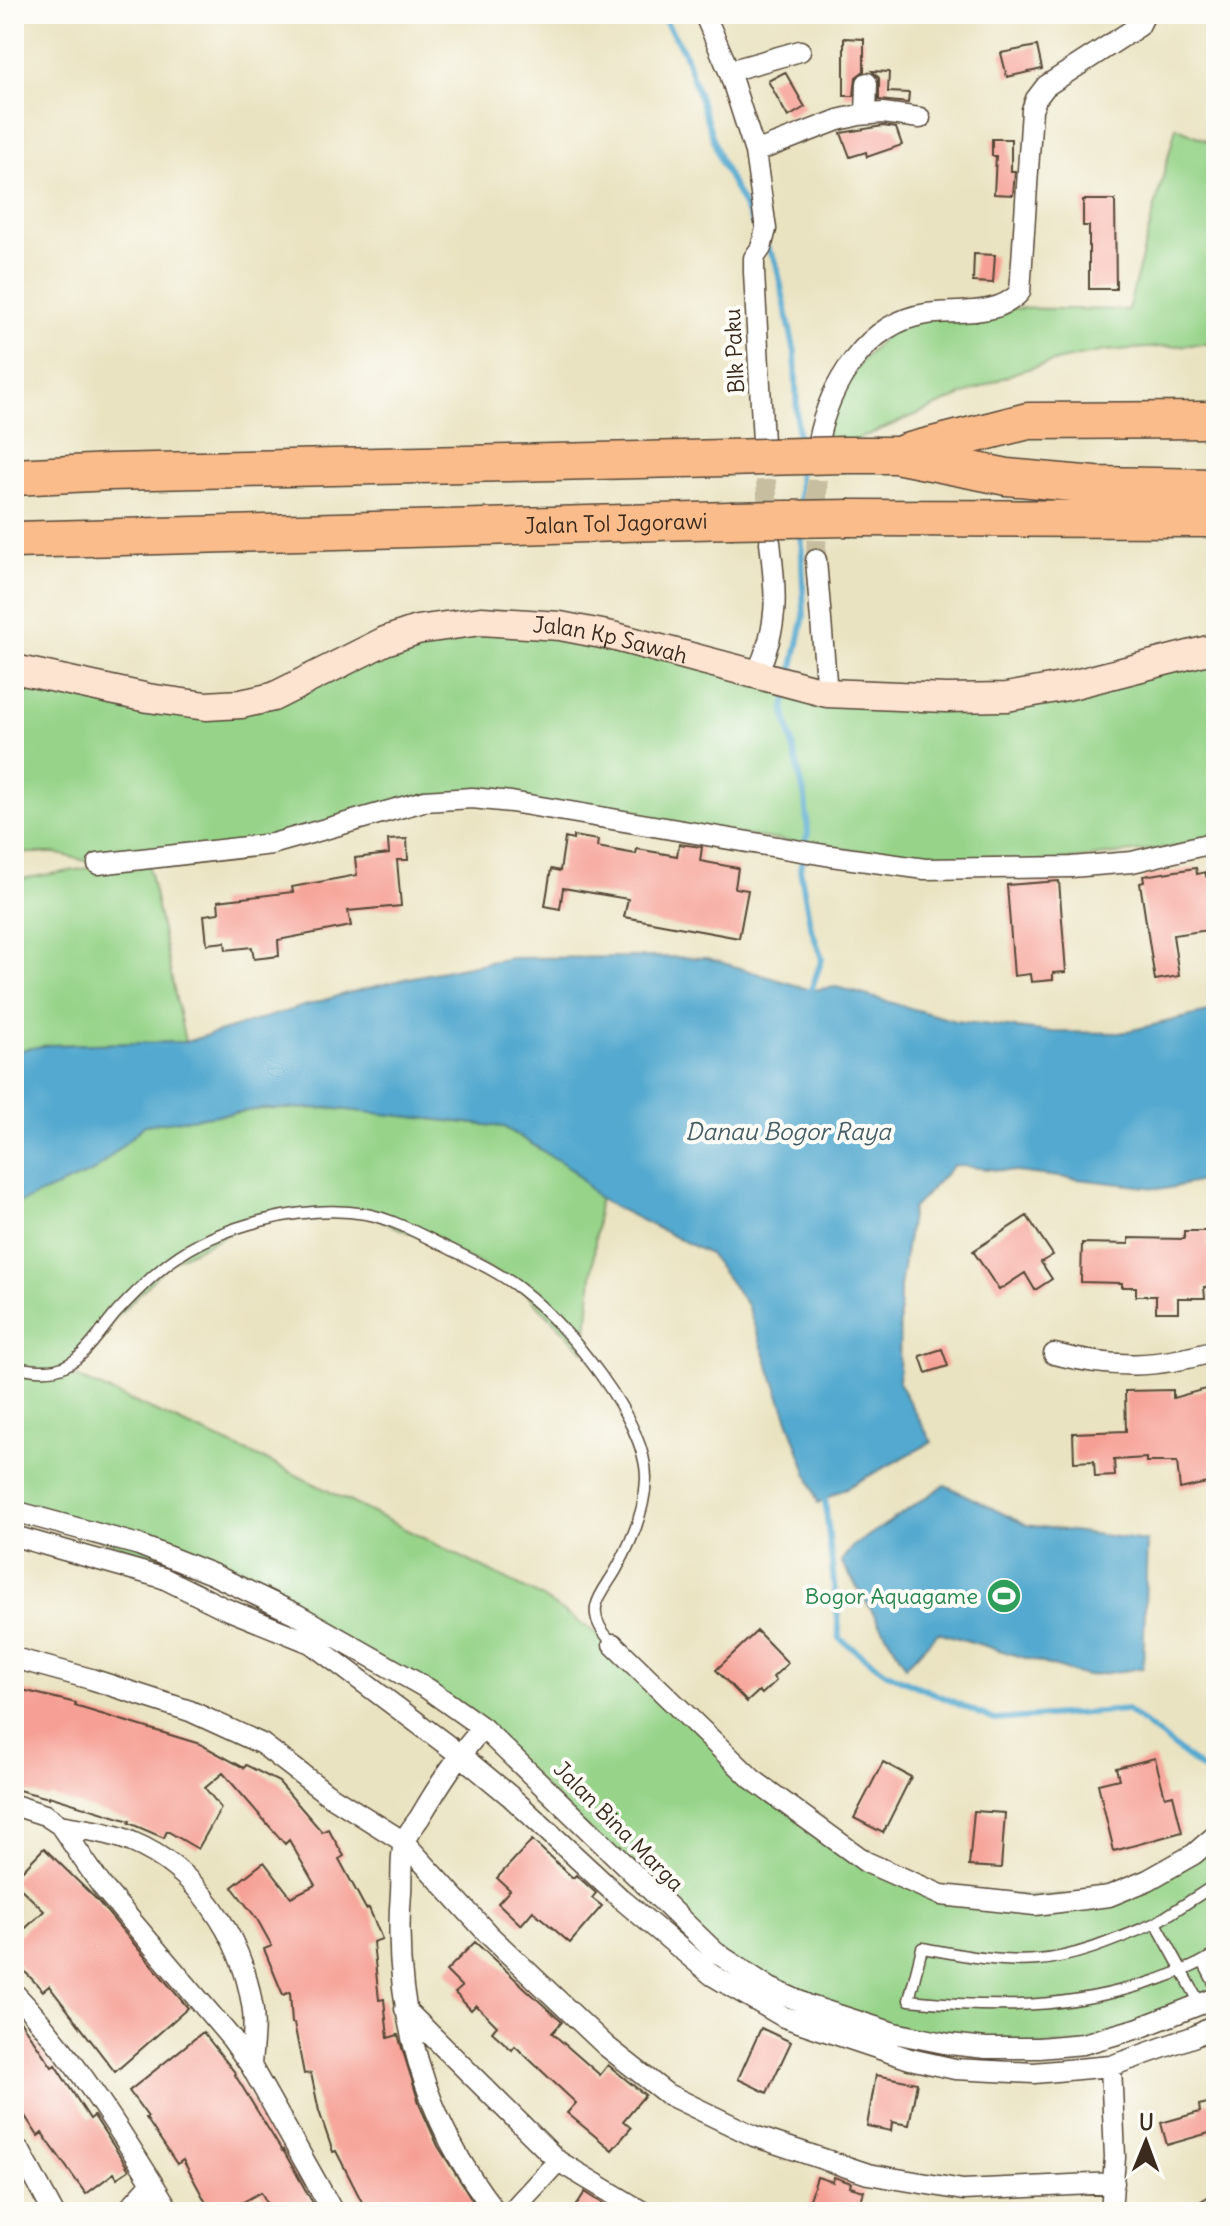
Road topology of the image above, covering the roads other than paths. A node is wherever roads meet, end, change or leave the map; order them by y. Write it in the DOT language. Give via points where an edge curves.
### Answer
graph roads {
  1 [pos="707,14"];
  2 [pos="1145,14"];
  3 [pos="800,51"];
  4 [pos="729,71"];
  5 [pos="867,83"];
  6 [pos="866,114"];
  7 [pos="920,118"];
  8 [pos="755,152"];
  9 [pos="1216,420"];
  10 [pos="763,442"];
  11 [pos="831,448"];
  12 [pos="896,455"];
  13 [pos="14,477"];
  14 [pos="1216,487"];
  15 [pos="1216,519"];
  16 [pos="14,540"];
  17 [pos="770,542"];
  18 [pos="816,560"];
  19 [pos="1216,648"];
  20 [pos="14,669"];
  21 [pos="763,675"];
  22 [pos="823,692"];
  23 [pos="1216,842"];
  24 [pos="98,864"];
  25 [pos="1216,1351"];
  26 [pos="1054,1354"];
  27 [pos="14,1367"];
  28 [pos="14,1511"];
  29 [pos="14,1536"];
  30 [pos="613,1644"];
  31 [pos="14,1658"];
  32 [pos="483,1728"];
  33 [pos="459,1754"];
  34 [pos="14,1805"];
  35 [pos="60,1825"];
  36 [pos="1216,1835"];
  37 [pos="404,1842"];
  38 [pos="1216,1884"];
  39 [pos="1156,1923"];
  40 [pos="1216,1953"];
  41 [pos="1203,1962"];
  42 [pos="1184,1971"];
  43 [pos="1216,1987"];
  44 [pos="14,1993"];
  45 [pos="1209,2001"];
  46 [pos="405,2009"];
  47 [pos="1216,2025"];
  48 [pos="251,2066"];
  49 [pos="1111,2066"];
  50 [pos="20,2151"];
  51 [pos="558,2161"];
  52 [pos="152,2183"];
  53 [pos="1114,2183"];
  54 [pos="53,2212"];
  55 [pos="126,2212"];
  56 [pos="170,2212"];
  57 [pos="333,2212"];
  58 [pos="496,2212"];
  59 [pos="511,2212"];
  60 [pos="643,2212"];
  61 [pos="1111,2212"];
  1 -- 4 [label="street"];
  2 -- 11 [label="street" via="1139,26 1046,86 1036,99 1020,292 994,308 900,320 869,342 832,393"];
  3 -- 4 [label="street"];
  4 -- 8 [label="street"];
  5 -- 6 [label="street"];
  6 -- 7 [label="street"];
  6 -- 8 [label="street"];
  8 -- 10 [label="street, Blk Paku" via="766,220 765,239 754,258"];
  9 -- 12 [label="highway" via="1028,421"];
  11 -- 12 [label="highway"];
  11 -- 13 [label="highway, bridge" via="726,458"];
  12 -- 14 [label="highway" via="1007,477"];
  15 -- 16 [label="highway, Jalan Tol Jagorawi, bridge" via="730,520"];
  17 -- 21 [label="street" via="776,613"];
  18 -- 22 [label="street"];
  19 -- 22 [label="street, Jalan Kp Sawah" via="1007,697"];
  20 -- 21 [label="street, Jalan Kp Sawah" via="148,698 206,706 241,704 273,697 385,641 417,630 481,621 560,626"];
  21 -- 22 [label="street, Jalan Kp Sawah"];
  23 -- 24 [label="street" via="1132,862 925,869 472,798 424,801 272,844"];
  25 -- 26 [label="street" via="1144,1365"];
  27 -- 30 [label="lane" via="57,1369 76,1359 170,1262 252,1222 310,1213 366,1214 423,1235 523,1290 585,1352 635,1431 644,1452 642,1505 627,1549 596,1607 598,1626"];
  28 -- 32 [label="street, Jalan Bina Marga" via="139,1545 212,1574 372,1656"];
  29 -- 33 [label="street" via="163,1578 311,1643"];
  30 -- 36 [label="street" via="752,1779 866,1862 941,1895 1035,1905 1109,1896 1194,1854"];
  31 -- 37 [label="street" via="190,1711 262,1744"];
  32 -- 33 [label="street"];
  32 -- 45 [label="street, Jalan Bina Marga" via="715,1952 770,1988 812,2007 949,2044 1039,2048 1083,2044"];
  33 -- 37 [label="street"];
  33 -- 49 [label="street" via="712,1975 784,2017 864,2046 955,2069 1034,2073"];
  34 -- 35 [label="street"];
  35 -- 48 [label="street" via="101,1885"];
  35 -- 48 [label="street" via="130,1841 176,1866 193,1883 212,1907 243,1969 253,2006"];
  37 -- 46 [label="street" via="399,1969"];
  37 -- 53 [label="street" via="489,1935 606,2046 667,2094 754,2136 868,2174 963,2190"];
  38 -- 39 [label="lane"];
  39 -- 42 [label="lane"];
  39 -- 42 [label="lane" via="1101,1945 1040,1960 987,1959 922,1948 909,2000 1049,2005 1118,1993"];
  40 -- 41 [label="lane"];
  41 -- 42 [label="lane"];
  41 -- 43 [label="lane"];
  42 -- 45 [label="lane"];
  44 -- 52 [label="street" via="39,2019"];
  46 -- 51 [label="street"];
  46 -- 58 [label="street" via="441,2127 473,2184"];
  47 -- 49 [label="street"];
  48 -- 57 [label="street"];
  49 -- 53 [label="street"];
  50 -- 54 [label="street"];
  51 -- 59 [label="street"];
  51 -- 60 [label="street"];
  52 -- 55 [label="street"];
  52 -- 56 [label="street"];
  53 -- 61 [label="street"];
}
